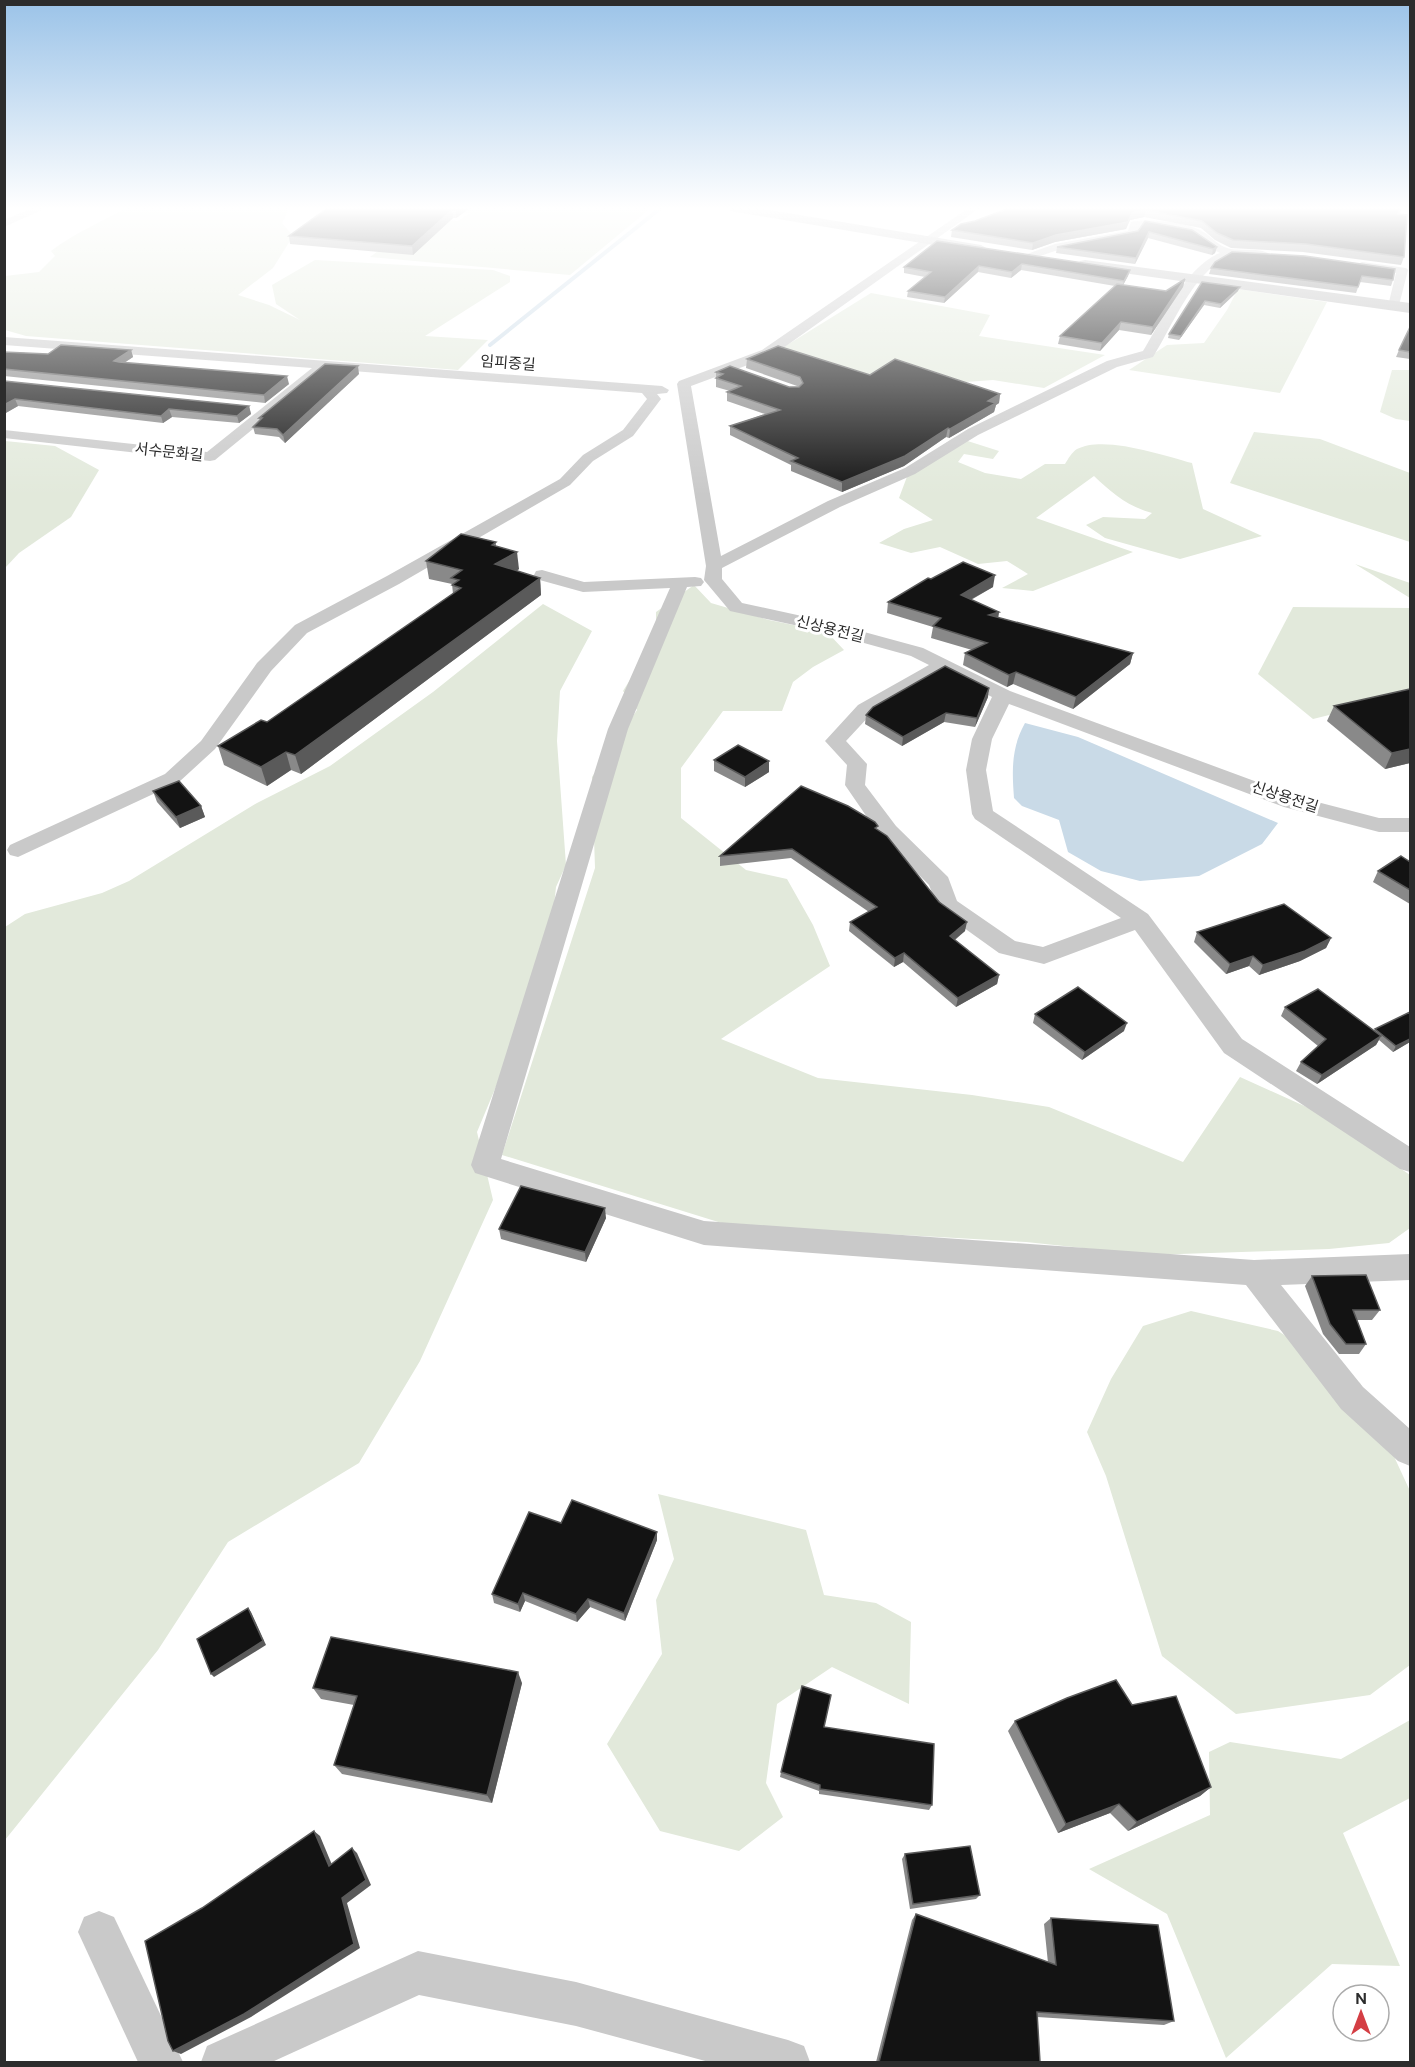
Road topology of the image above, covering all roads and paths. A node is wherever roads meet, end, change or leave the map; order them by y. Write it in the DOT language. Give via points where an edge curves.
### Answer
graph roads {
  1 [pos="837,303"];
  2 [pos="1180,303"];
  3 [pos="1375,303"];
  4 [pos="1394,306"];
  5 [pos="1410,308"];
  6 [pos="7,342"];
  7 [pos="322,366"];
  8 [pos="727,368"];
  9 [pos="750,375"];
  10 [pos="647,390"];
  11 [pos="686,390"];
  12 [pos="245,407"];
  13 [pos="268,409"];
  14 [pos="4,434"];
  15 [pos="713,573"];
  16 [pos="542,575"];
  17 [pos="681,582"];
  18 [pos="942,665"];
  19 [pos="1003,694"];
  20 [pos="1410,825"];
  21 [pos="18,850"];
  22 [pos="1140,920"];
  23 [pos="1410,1161"];
  24 [pos="1410,1267"];
  25 [pos="1254,1273"];
  26 [pos="1410,1449"];
  27 [pos="99,1932"];
  28 [pos="161,2062"];
  29 [pos="224,2062"];
  30 [pos="788,2062"];
  1 -- 8 [label="street" via="767,352"];
  2 -- 15 [label="street" via="1148,354 1112,363 973,432 910,471 834,504"];
  3 -- 4 [label="street"];
  4 -- 5 [label="street"];
  6 -- 7 [label="street, 임피중길"];
  7 -- 10 [label="street, 임피중길"];
  7 -- 13 [label="street, 서수문화길"];
  8 -- 9 [label="street"];
  8 -- 11 [label="street" via="684,384"];
  10 -- 11 [label="street, 임피중길"];
  10 -- 21 [label="street" via="654,399 628,433 588,458 564,482 301,629 264,668 208,745 172,778"];
  11 -- 15 [label="street"];
  12 -- 13 [label="street"];
  13 -- 14 [label="street, 서수문화길" via="210,457"];
  15 -- 17 [label="street"];
  15 -- 18 [label="street, 신상용전길" via="736,608 831,628 917,652"];
  16 -- 17 [label="street" via="583,587"];
  17 -- 25 [label="street" via="618,729 485,1165 704,1233"];
  18 -- 19 [label="street, 신상용전길"];
  18 -- 22 [label="street" via="866,709 835,741 857,764 855,785 888,831 940,882 947,905 1007,947 1044,956"];
  19 -- 20 [label="street, 신상용전길" via="1291,801 1379,825"];
  19 -- 22 [label="street" via="982,739 976,770 983,814"];
  22 -- 23 [label="street" via="1233,1046"];
  24 -- 25 [label="street"];
  25 -- 26 [label="street" via="1352,1398"];
  27 -- 28 [label="street"];
  29 -- 30 [label="street" via="418,1973 576,2004"];
}
